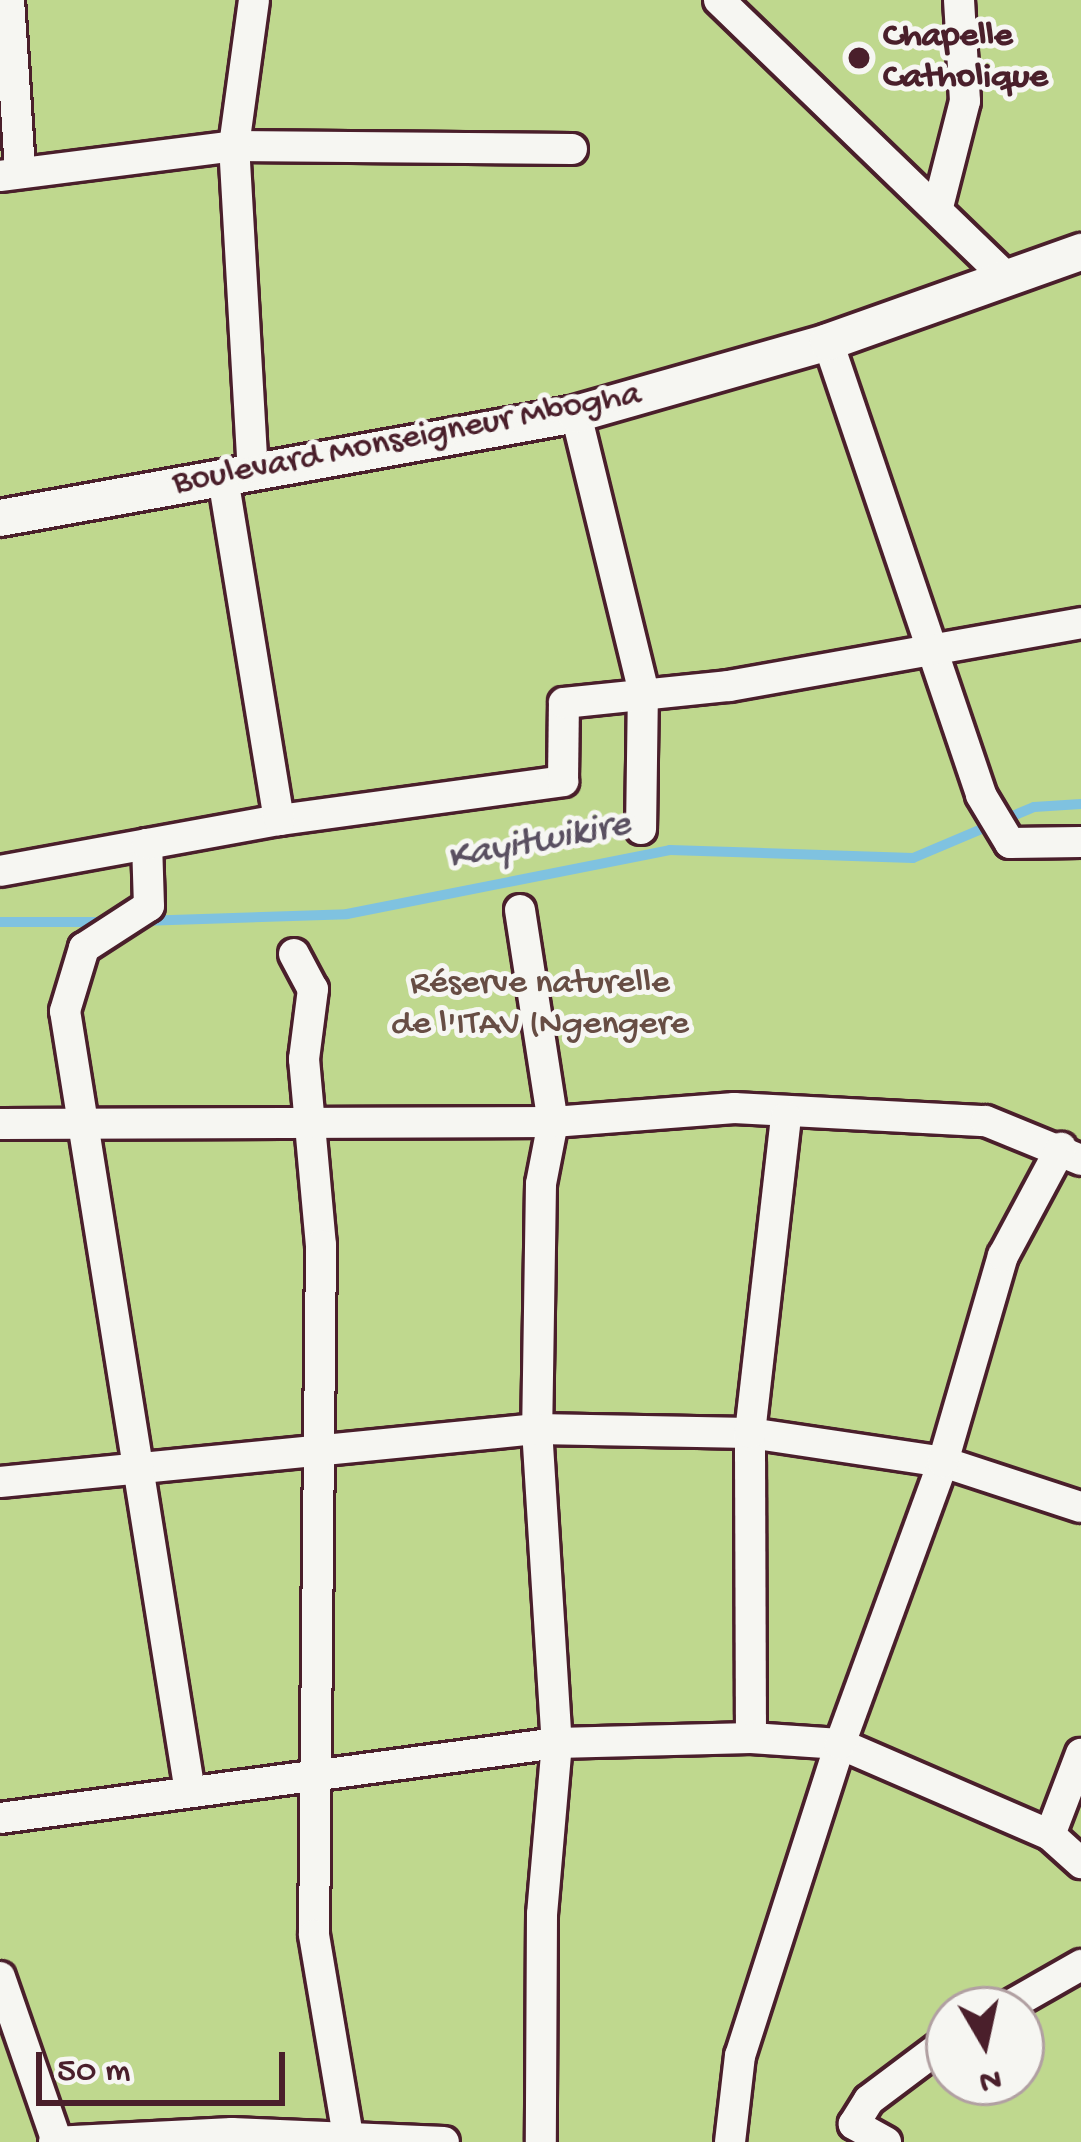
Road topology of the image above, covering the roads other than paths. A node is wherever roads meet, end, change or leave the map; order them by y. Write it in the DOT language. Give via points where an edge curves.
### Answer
graph roads {
  1 [pos="9,0"];
  2 [pos="254,0"];
  3 [pos="719,0"];
  4 [pos="959,0"];
  5 [pos="234,146"];
  6 [pos="572,148"];
  7 [pos="10,174"];
  8 [pos="940,203"];
  9 [pos="1081,252"];
  10 [pos="1007,278"];
  11 [pos="828,342"];
  12 [pos="577,414"];
  13 [pos="238,476"];
  14 [pos="0,518"];
  15 [pos="1081,623"];
  16 [pos="937,654"];
  17 [pos="644,688"];
  18 [pos="279,820"];
  19 [pos="641,829"];
  20 [pos="1081,842"];
  21 [pos="147,844"];
  22 [pos="0,871"];
  23 [pos="520,910"];
  24 [pos="294,954"];
  25 [pos="786,1117"];
  26 [pos="314,1119"];
  27 [pos="82,1122"];
  28 [pos="553,1122"];
  29 [pos="0,1124"];
  30 [pos="1071,1154"];
  31 [pos="537,1429"];
  32 [pos="750,1433"];
  33 [pos="316,1451"];
  34 [pos="943,1462"];
  35 [pos="137,1474"];
  36 [pos="0,1482"];
  37 [pos="1081,1507"];
  38 [pos="752,1738"];
  39 [pos="557,1743"];
  40 [pos="840,1744"];
  41 [pos="1081,1754"];
  42 [pos="321,1773"];
  43 [pos="190,1792"];
  44 [pos="0,1818"];
  45 [pos="1050,1835"];
  46 [pos="1081,1863"];
  47 [pos="1081,1965"];
  48 [pos="0,1976"];
  49 [pos="1044,1986"];
  50 [pos="925,2058"];
  51 [pos="348,2138"];
  52 [pos="56,2142"];
  53 [pos="444,2142"];
  54 [pos="541,2142"];
  55 [pos="730,2142"];
  56 [pos="886,2142"];
  1 -- 7 [label="street"];
  2 -- 5 [label="street"];
  3 -- 8 [label="street"];
  4 -- 8 [label="street" via="965,101"];
  5 -- 6 [label="street"];
  5 -- 7 [label="street"];
  5 -- 13 [label="street"];
  8 -- 10 [label="street"];
  9 -- 10 [label="street, Boulevard Monseigneur Mbogha"];
  10 -- 11 [label="street, Boulevard Monseigneur Mbogha"];
  11 -- 12 [label="street, Boulevard Monseigneur Mbogha"];
  11 -- 16 [label="street"];
  12 -- 13 [label="street, Boulevard Monseigneur Mbogha"];
  12 -- 17 [label="street"];
  13 -- 14 [label="street, Boulevard Monseigneur Mbogha"];
  13 -- 18 [label="street"];
  15 -- 16 [label="street"];
  16 -- 17 [label="street"];
  16 -- 20 [label="street" via="981,796 1010,843"];
  17 -- 18 [label="street" via="563,703 563,781"];
  17 -- 19 [label="street"];
  18 -- 21 [label="street"];
  21 -- 22 [label="street"];
  21 -- 27 [label="street" via="149,906 85,948 65,1011"];
  23 -- 28 [label="street"];
  24 -- 26 [label="street" via="313,988 304,1058"];
  25 -- 28 [label="street" via="734,1108"];
  25 -- 30 [label="street" via="986,1121"];
  25 -- 32 [label="street"];
  26 -- 27 [label="street"];
  26 -- 28 [label="street"];
  26 -- 33 [label="street"];
  27 -- 29 [label="street"];
  27 -- 35 [label="street"];
  28 -- 31 [label="street" via="541,1184"];
  30 -- 34 [label="street" via="1003,1256"];
  31 -- 32 [label="street"];
  31 -- 33 [label="street"];
  31 -- 39 [label="street"];
  32 -- 34 [label="street"];
  32 -- 38 [label="street"];
  33 -- 35 [label="street"];
  33 -- 42 [label="street"];
  34 -- 37 [label="street"];
  34 -- 40 [label="street"];
  35 -- 36 [label="street"];
  35 -- 43 [label="street"];
  38 -- 39 [label="street"];
  38 -- 40 [label="street"];
  39 -- 42 [label="street"];
  39 -- 54 [label="street" via="542,1915"];
  40 -- 45 [label="street"];
  40 -- 55 [label="street" via="740,2056"];
  41 -- 45 [label="street"];
  42 -- 43 [label="street"];
  42 -- 51 [label="street" via="314,1936"];
  43 -- 44 [label="street"];
  45 -- 46 [label="street"];
  47 -- 49 [label="street"];
  48 -- 52 [label="street"];
  50 -- 56 [label="street" via="869,2099 854,2124"];
  51 -- 52 [label="street"];
  51 -- 53 [label="street"];
}
